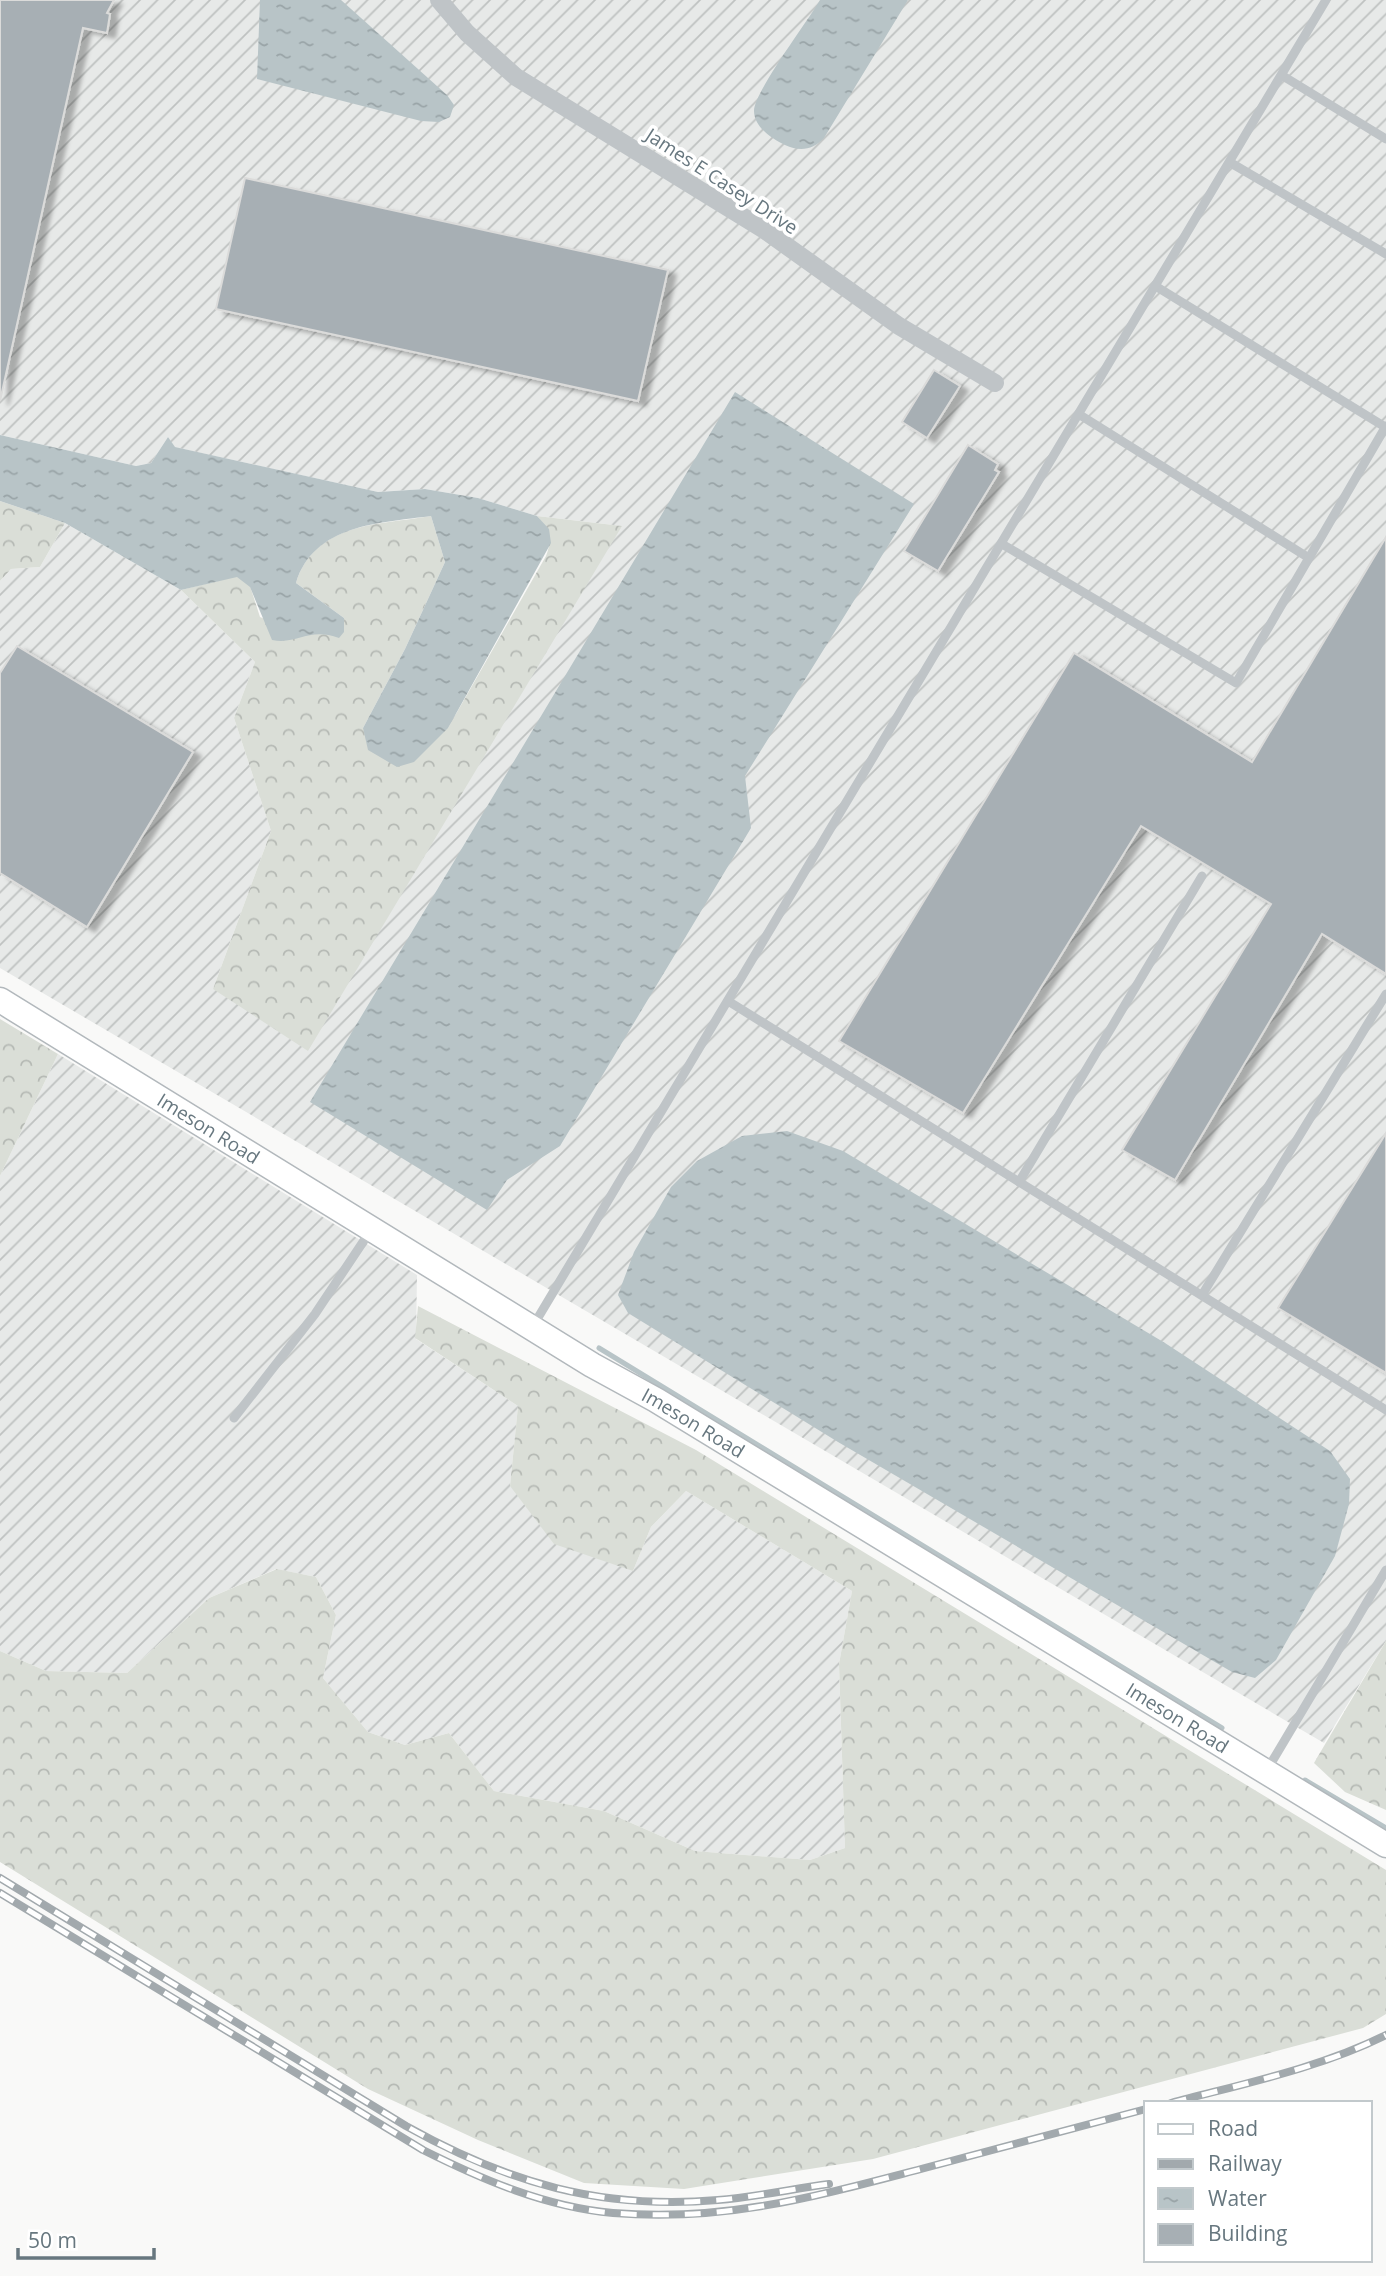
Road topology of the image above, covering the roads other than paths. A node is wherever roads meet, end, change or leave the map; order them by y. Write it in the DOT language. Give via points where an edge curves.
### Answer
graph roads {
  1 [pos="439,0"];
  2 [pos="1326,0"];
  3 [pos="1283,76"];
  4 [pos="1386,139"];
  5 [pos="1231,163"];
  6 [pos="1386,254"];
  7 [pos="1157,286"];
  8 [pos="995,383"];
  9 [pos="1080,415"];
  10 [pos="1386,427"];
  11 [pos="1002,544"];
  12 [pos="1309,558"];
  13 [pos="1202,877"];
  14 [pos="1386,994"];
  15 [pos="0,1000"];
  16 [pos="727,1001"];
  17 [pos="1019,1182"];
  18 [pos="372,1229"];
  19 [pos="1202,1295"];
  20 [pos="532,1326"];
  21 [pos="1386,1410"];
  22 [pos="234,1418"];
  23 [pos="1386,1570"];
  24 [pos="1266,1771"];
  25 [pos="1386,1845"];
  1 -- 8 [label="street, James E Casey Drive" via="467,33 516,77 763,229 899,326"];
  2 -- 3 [label="lane"];
  3 -- 4 [label="lane"];
  3 -- 5 [label="lane"];
  5 -- 6 [label="lane"];
  5 -- 7 [label="lane"];
  7 -- 9 [label="lane"];
  7 -- 10 [label="lane"];
  9 -- 11 [label="lane"];
  9 -- 12 [label="lane"];
  10 -- 12 [label="lane"];
  11 -- 12 [label="lane" via="1236,683"];
  11 -- 16 [label="lane"];
  13 -- 17 [label="lane"];
  14 -- 19 [label="lane"];
  15 -- 18 [label="street, Imeson Road"];
  16 -- 17 [label="lane"];
  16 -- 20 [label="lane"];
  17 -- 19 [label="lane"];
  18 -- 20 [label="street, Imeson Road"];
  18 -- 22 [label="lane" via="315,1314"];
  19 -- 21 [label="lane"];
  20 -- 24 [label="street, Imeson Road"];
  23 -- 24 [label="lane"];
  24 -- 25 [label="street, Imeson Road"];
}
